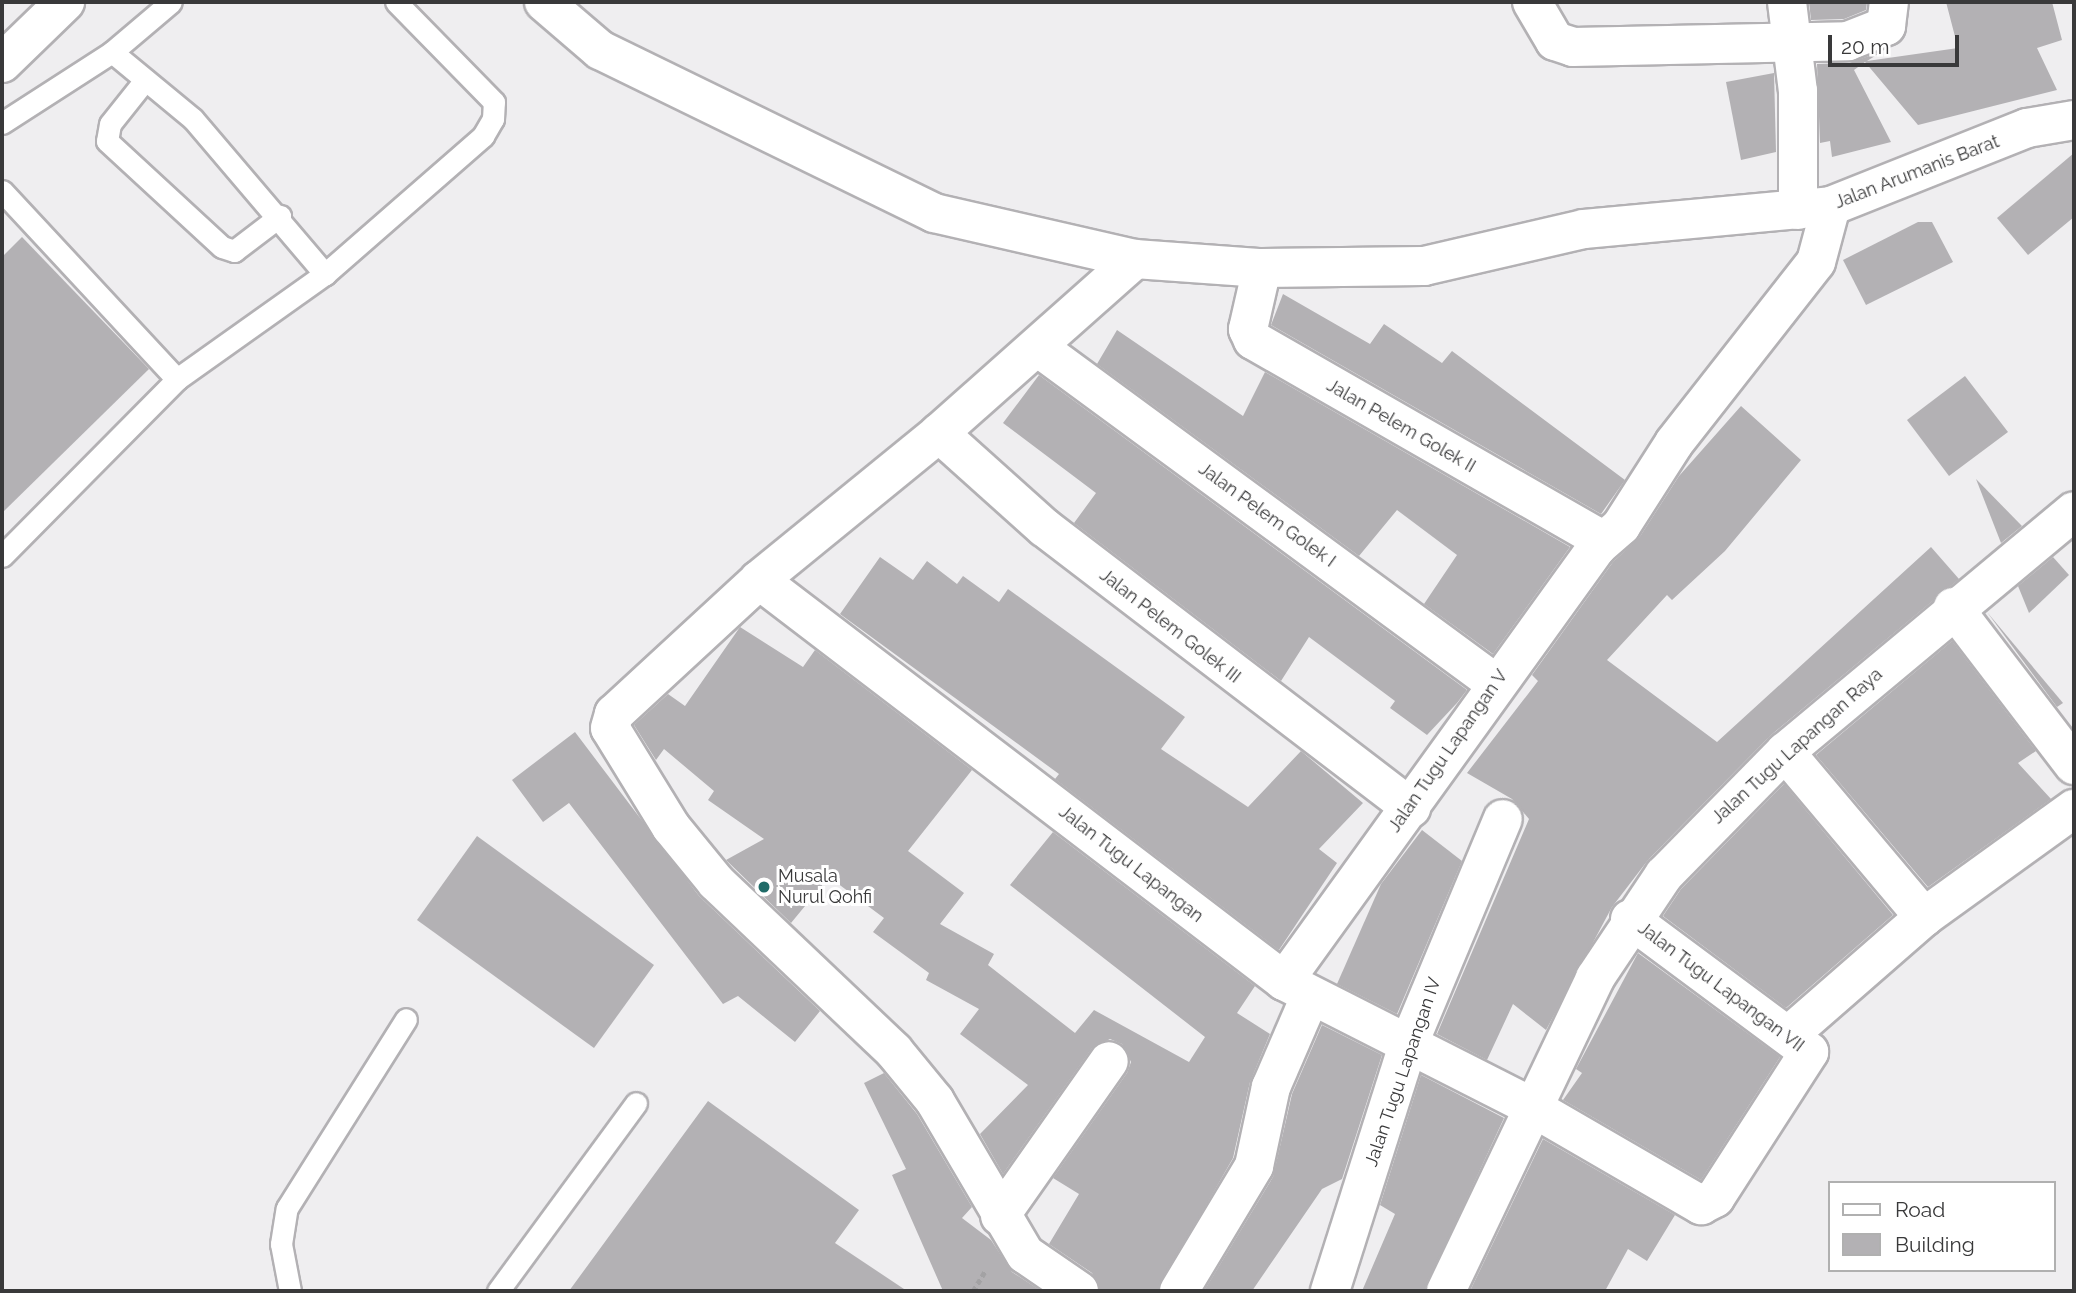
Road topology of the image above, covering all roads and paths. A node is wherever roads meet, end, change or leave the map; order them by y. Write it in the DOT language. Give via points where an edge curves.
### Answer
graph roads {
  1 [pos="65,2"];
  2 [pos="171,2"];
  3 [pos="396,2"];
  4 [pos="544,2"];
  5 [pos="1532,2"];
  6 [pos="1787,2"];
  7 [pos="1889,2"];
  8 [pos="1795,43"];
  9 [pos="113,52"];
  10 [pos="2,63"];
  11 [pos="145,80"];
  12 [pos="2074,120"];
  13 [pos="2,124"];
  14 [pos="2,191"];
  15 [pos="1814,208"];
  16 [pos="280,216"];
  17 [pos="1135,258"];
  18 [pos="1262,268"];
  19 [pos="326,274"];
  20 [pos="1039,348"];
  21 [pos="177,380"];
  22 [pos="939,433"];
  23 [pos="2074,512"];
  24 [pos="1594,553"];
  25 [pos="2,556"];
  26 [pos="759,580"];
  27 [pos="1953,607"];
  28 [pos="1495,682"];
  29 [pos="1785,752"];
  30 [pos="2074,765"];
  31 [pos="1410,808"];
  32 [pos="2074,809"];
  33 [pos="1503,819"];
  34 [pos="1924,917"];
  35 [pos="1630,919"];
  36 [pos="1297,989"];
  37 [pos="406,1019"];
  38 [pos="1790,1034"];
  39 [pos="1407,1048"];
  40 [pos="1110,1061"];
  41 [pos="636,1103"];
  42 [pos="1530,1107"];
  43 [pos="1763,1127"];
  44 [pos="1000,1216"];
  45 [pos="290,1291"];
  46 [pos="498,1291"];
  47 [pos="1079,1291"];
  48 [pos="1179,1291"];
  49 [pos="1330,1291"];
  50 [pos="1446,1291"];
  1 -- 10 [label="street"];
  2 -- 9 [label="lane"];
  3 -- 19 [label="lane" via="494,102 493,119 483,136"];
  4 -- 17 [label="street, Jalan Arumanis Barat" via="600,50 934,213"];
  5 -- 8 [label="street" via="1564,46"];
  6 -- 8 [label="street"];
  7 -- 8 [label="street" via="1892,13 1875,34"];
  8 -- 15 [label="street"];
  9 -- 11 [label="lane"];
  9 -- 13 [label="lane"];
  11 -- 16 [label="lane" via="193,119"];
  11 -- 16 [label="lane" via="110,124 107,141 222,247 234,251"];
  12 -- 15 [label="street, Jalan Arumanis Barat" via="2027,128"];
  14 -- 21 [label="lane"];
  15 -- 18 [label="street, Jalan Arumanis Barat" via="1584,229 1424,266"];
  15 -- 24 [label="street, Jalan Tugu Lapangan V" via="1816,262 1674,443 1621,526"];
  16 -- 19 [label="lane"];
  17 -- 18 [label="street, Jalan Arumanis Barat"];
  17 -- 20 [label="street"];
  18 -- 24 [label="street, Jalan Pelem Golek II" via="1248,329 1253,340 1593,535"];
  19 -- 21 [label="lane"];
  20 -- 22 [label="street"];
  20 -- 28 [label="street, Jalan Pelem Golek I"];
  21 -- 25 [label="lane"];
  22 -- 26 [label="street"];
  22 -- 31 [label="street, Jalan Pelem Golek III" via="1065,544"];
  23 -- 27 [label="street, Jalan Tugu Lapangan Raya"];
  24 -- 28 [label="street, Jalan Tugu Lapangan V"];
  26 -- 36 [label="street, Jalan Tugu Lapangan"];
  26 -- 44 [label="street" via="614,714 610,728 671,827 716,882 894,1051 935,1101"];
  27 -- 29 [label="street, Jalan Tugu Lapangan Raya"];
  27 -- 30 [label="street"];
  28 -- 31 [label="street, Jalan Tugu Lapangan V"];
  29 -- 34 [label="street"];
  29 -- 35 [label="street, Jalan Tugu Lapangan Raya" via="1702,832"];
  31 -- 36 [label="street, Jalan Tugu Lapangan V"];
  32 -- 34 [label="street"];
  33 -- 39 [label="street, Jalan Tugu Lapangan IV"];
  34 -- 38 [label="street"];
  35 -- 38 [label="street, Jalan Tugu Lapangan VII" via="1696,973"];
  35 -- 42 [label="street, Jalan Tugu Lapangan Raya"];
  36 -- 39 [label="street, Jalan Tugu Lapangan"];
  36 -- 48 [label="street, Jalan Tugu Lapangan V" via="1254,1167"];
  37 -- 45 [label="lane" via="287,1208 281,1244"];
  38 -- 43 [label="street, Jalan Tugu Lapangan VII" via="1810,1057"];
  39 -- 42 [label="street, Jalan Tugu Lapangan"];
  39 -- 49 [label="street, Jalan Tugu Lapangan IV"];
  40 -- 44 [label="street"];
  41 -- 46 [label="lane"];
  42 -- 43 [label="street, Jalan Tugu Lapangan" via="1701,1205 1715,1198"];
  42 -- 50 [label="street, Jalan Tugu Lapangan Raya"];
  44 -- 47 [label="street" via="1025,1254"];
}
